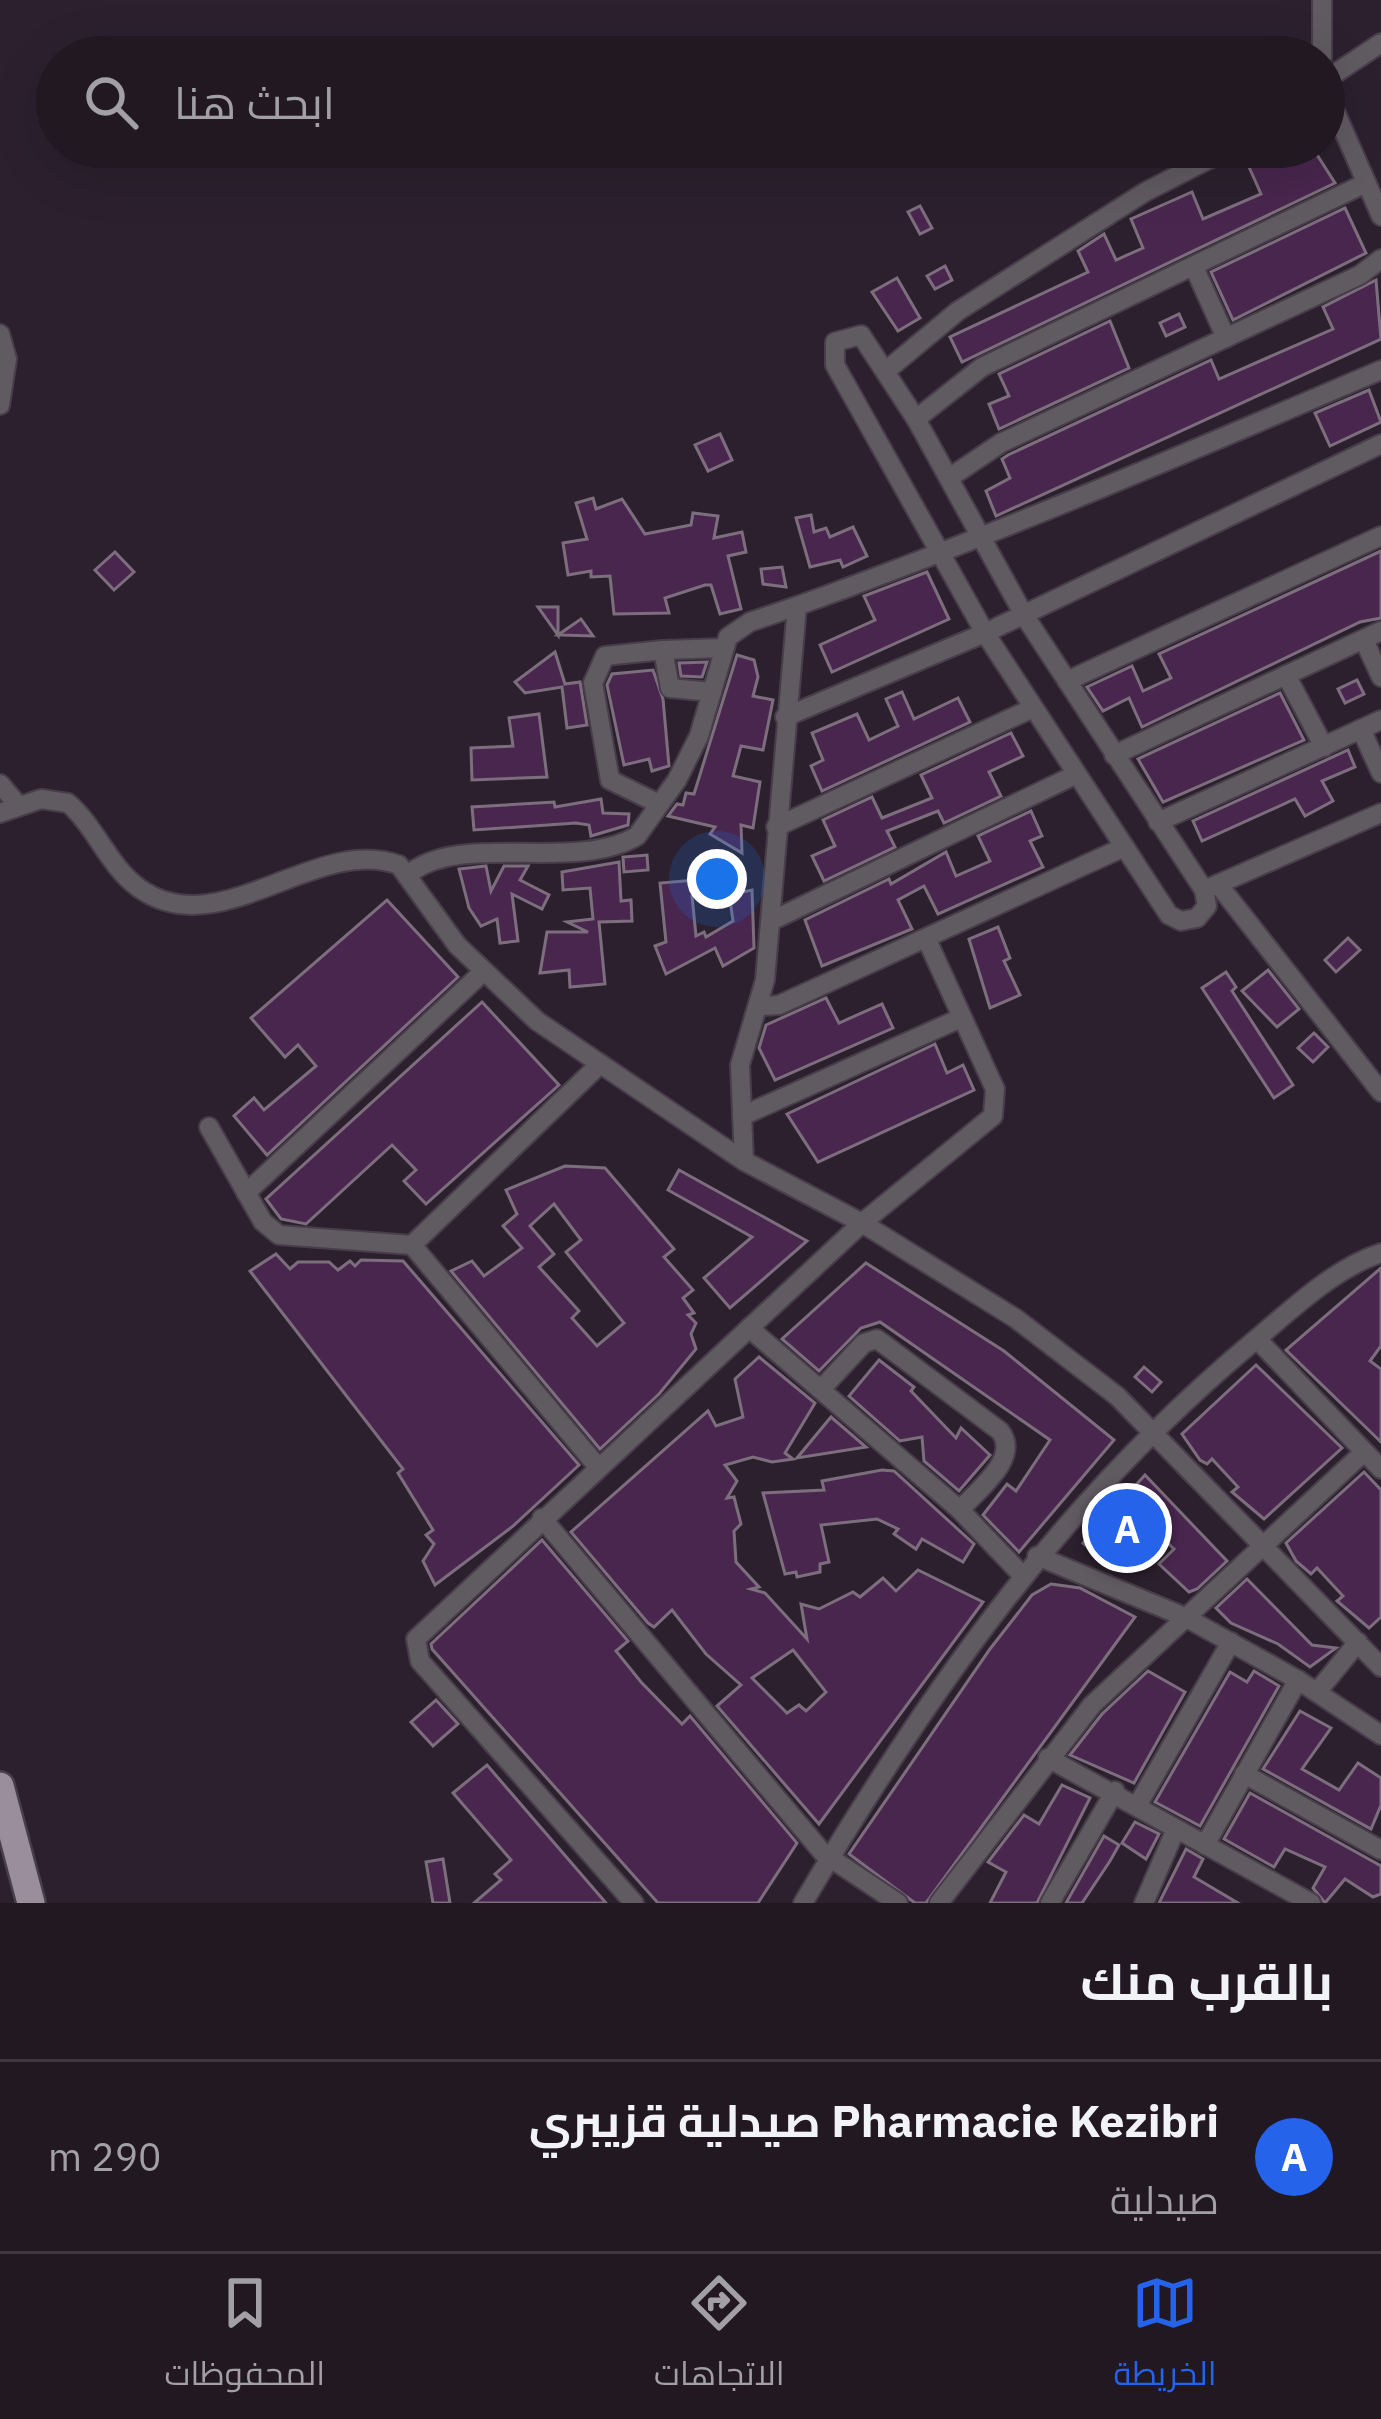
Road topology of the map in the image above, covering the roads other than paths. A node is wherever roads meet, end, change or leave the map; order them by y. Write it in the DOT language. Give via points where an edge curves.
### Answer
graph roads {
  1 [pos="1322,0"];
  2 [pos="1322,36"];
  3 [pos="1381,44"];
  4 [pos="1345,75"];
  5 [pos="1345,137"];
  6 [pos="1192,168"];
  7 [pos="1366,184"];
  8 [pos="1381,216"];
  9 [pos="1381,260"];
  10 [pos="1195,269"];
  11 [pos="0,334"];
  12 [pos="1226,338"];
  13 [pos="887,370"];
  14 [pos="1381,370"];
  15 [pos="0,405"];
  16 [pos="916,418"];
  17 [pos="1381,444"];
  18 [pos="949,478"];
  19 [pos="1381,536"];
  20 [pos="982,538"];
  21 [pos="941,550"];
  22 [pos="797,607"];
  23 [pos="1024,615"];
  24 [pos="985,633"];
  25 [pos="1372,636"];
  26 [pos="723,648"];
  27 [pos="663,650"];
  28 [pos="1286,675"];
  29 [pos="1381,677"];
  30 [pos="1067,681"];
  31 [pos="712,692"];
  32 [pos="1033,708"];
  33 [pos="785,717"];
  34 [pos="1381,720"];
  35 [pos="1361,729"];
  36 [pos="1324,747"];
  37 [pos="1114,754"];
  38 [pos="1381,773"];
  39 [pos="1075,775"];
  40 [pos="0,784"];
  41 [pos="657,803"];
  42 [pos="9,809"];
  43 [pos="1381,813"];
  44 [pos="1158,822"];
  45 [pos="776,827"];
  46 [pos="1122,848"];
  47 [pos="409,874"];
  48 [pos="1211,887"];
  49 [pos="771,921"];
  50 [pos="927,940"];
  51 [pos="482,972"];
  52 [pos="760,1006"];
  53 [pos="962,1018"];
  54 [pos="598,1066"];
  55 [pos="1381,1093"];
  56 [pos="742,1116"];
  57 [pos="208,1127"];
  58 [pos="744,1161"];
  59 [pos="246,1192"];
  60 [pos="862,1223"];
  61 [pos="412,1245"];
  62 [pos="1381,1252"];
  63 [pos="748,1328"];
  64 [pos="1257,1339"];
  65 [pos="824,1387"];
  66 [pos="1153,1428"];
  67 [pos="1364,1451"];
  68 [pos="598,1467"];
  69 [pos="1381,1469"];
  70 [pos="960,1510"];
  71 [pos="542,1518"];
  72 [pos="1264,1542"];
  73 [pos="1037,1556"];
  74 [pos="1022,1575"];
  75 [pos="1185,1617"];
  76 [pos="1231,1642"];
  77 [pos="1372,1652"];
  78 [pos="1298,1680"];
  79 [pos="1317,1692"];
  80 [pos="1381,1735"];
  81 [pos="1048,1758"];
  82 [pos="1244,1774"];
  83 [pos="0,1786"];
  84 [pos="1115,1791"];
  85 [pos="1137,1806"];
  86 [pos="1175,1831"];
  87 [pos="1205,1845"];
  88 [pos="1381,1850"];
  89 [pos="830,1859"];
  90 [pos="1289,1898"];
  91 [pos="31,1903"];
  92 [pos="634,1903"];
  93 [pos="803,1903"];
  94 [pos="898,1903"];
  95 [pos="939,1903"];
  96 [pos="1050,1903"];
  97 [pos="1144,1903"];
  98 [pos="1311,1903"];
  1 -- 2 [label="street"];
  3 -- 4 [label="street"];
  5 -- 7 [label="street"];
  6 -- 13 [label="street" via="958,311"];
  7 -- 8 [label="street"];
  7 -- 10 [label="street"];
  9 -- 12 [label="street"];
  10 -- 12 [label="street"];
  10 -- 16 [label="street" via="982,367"];
  11 -- 15 [label="street" via="8,359"];
  12 -- 18 [label="street" via="1000,443"];
  13 -- 16 [label="street"];
  13 -- 21 [label="street" via="861,335 835,343 835,364"];
  14 -- 20 [label="street"];
  16 -- 18 [label="street"];
  17 -- 23 [label="street"];
  18 -- 20 [label="street"];
  19 -- 30 [label="street"];
  20 -- 21 [label="street"];
  20 -- 23 [label="street"];
  21 -- 22 [label="street"];
  21 -- 24 [label="street"];
  22 -- 26 [label="street" via="735,629"];
  22 -- 33 [label="street"];
  23 -- 24 [label="street"];
  23 -- 30 [label="street"];
  24 -- 32 [label="street"];
  24 -- 33 [label="street"];
  25 -- 28 [label="street"];
  25 -- 29 [label="street"];
  26 -- 27 [label="street"];
  26 -- 31 [label="street"];
  27 -- 31 [label="street" via="670,688"];
  27 -- 41 [label="street" via="605,656 593,683 610,780"];
  28 -- 36 [label="street"];
  28 -- 37 [label="street"];
  30 -- 37 [label="street"];
  31 -- 41 [label="street" via="688,760"];
  32 -- 39 [label="street"];
  32 -- 45 [label="street"];
  33 -- 45 [label="street"];
  34 -- 35 [label="street"];
  35 -- 36 [label="street"];
  35 -- 38 [label="street"];
  36 -- 44 [label="street"];
  37 -- 44 [label="street"];
  39 -- 46 [label="street"];
  39 -- 49 [label="street"];
  40 -- 42 [label="street"];
  41 -- 47 [label="street" via="637,836 620,844 443,859"];
  42 -- 47 [label="street" via="41,799 68,803 125,876 169,901 224,900 374,860"];
  43 -- 48 [label="street"];
  44 -- 48 [label="street"];
  45 -- 49 [label="street"];
  46 -- 48 [label="street" via="1174,919 1202,913"];
  46 -- 50 [label="street"];
  47 -- 51 [label="street"];
  48 -- 55 [label="street"];
  49 -- 52 [label="street"];
  50 -- 52 [label="street" via="779,1005"];
  50 -- 53 [label="street"];
  51 -- 54 [label="street"];
  51 -- 59 [label="street"];
  52 -- 56 [label="street" via="744,1040"];
  53 -- 56 [label="street"];
  53 -- 60 [label="street" via="995,1089 992,1116"];
  54 -- 58 [label="street"];
  54 -- 61 [label="street"];
  56 -- 58 [label="street"];
  57 -- 59 [label="street"];
  58 -- 60 [label="street"];
  59 -- 61 [label="street" via="279,1235"];
  60 -- 63 [label="street"];
  60 -- 66 [label="street" via="1016,1318"];
  61 -- 68 [label="street"];
  62 -- 64 [label="street"];
  63 -- 65 [label="street"];
  63 -- 68 [label="street"];
  64 -- 66 [label="street"];
  64 -- 67 [label="street"];
  65 -- 70 [label="street"];
  65 -- 70 [label="street" via="864,1343 878,1340 1000,1431 1007,1456"];
  66 -- 72 [label="street"];
  66 -- 73 [label="street"];
  67 -- 69 [label="street"];
  67 -- 72 [label="street"];
  68 -- 71 [label="street"];
  70 -- 74 [label="street"];
  71 -- 89 [label="street"];
  71 -- 92 [label="street" via="424,1627 417,1654"];
  72 -- 75 [label="street"];
  72 -- 77 [label="street"];
  73 -- 74 [label="street"];
  73 -- 75 [label="street"];
  74 -- 89 [label="street"];
  75 -- 76 [label="street"];
  75 -- 81 [label="street"];
  76 -- 78 [label="street"];
  76 -- 85 [label="street"];
  77 -- 79 [label="street"];
  78 -- 79 [label="street"];
  78 -- 82 [label="street"];
  79 -- 80 [label="street"];
  81 -- 84 [label="street"];
  81 -- 95 [label="street"];
  82 -- 87 [label="street"];
  82 -- 88 [label="street"];
  83 -- 91 [label="main road"];
  84 -- 85 [label="street"];
  84 -- 96 [label="street"];
  85 -- 86 [label="street"];
  86 -- 87 [label="street"];
  86 -- 97 [label="street"];
  87 -- 90 [label="street"];
  89 -- 93 [label="street"];
  89 -- 94 [label="street"];
  90 -- 98 [label="street"];
}
